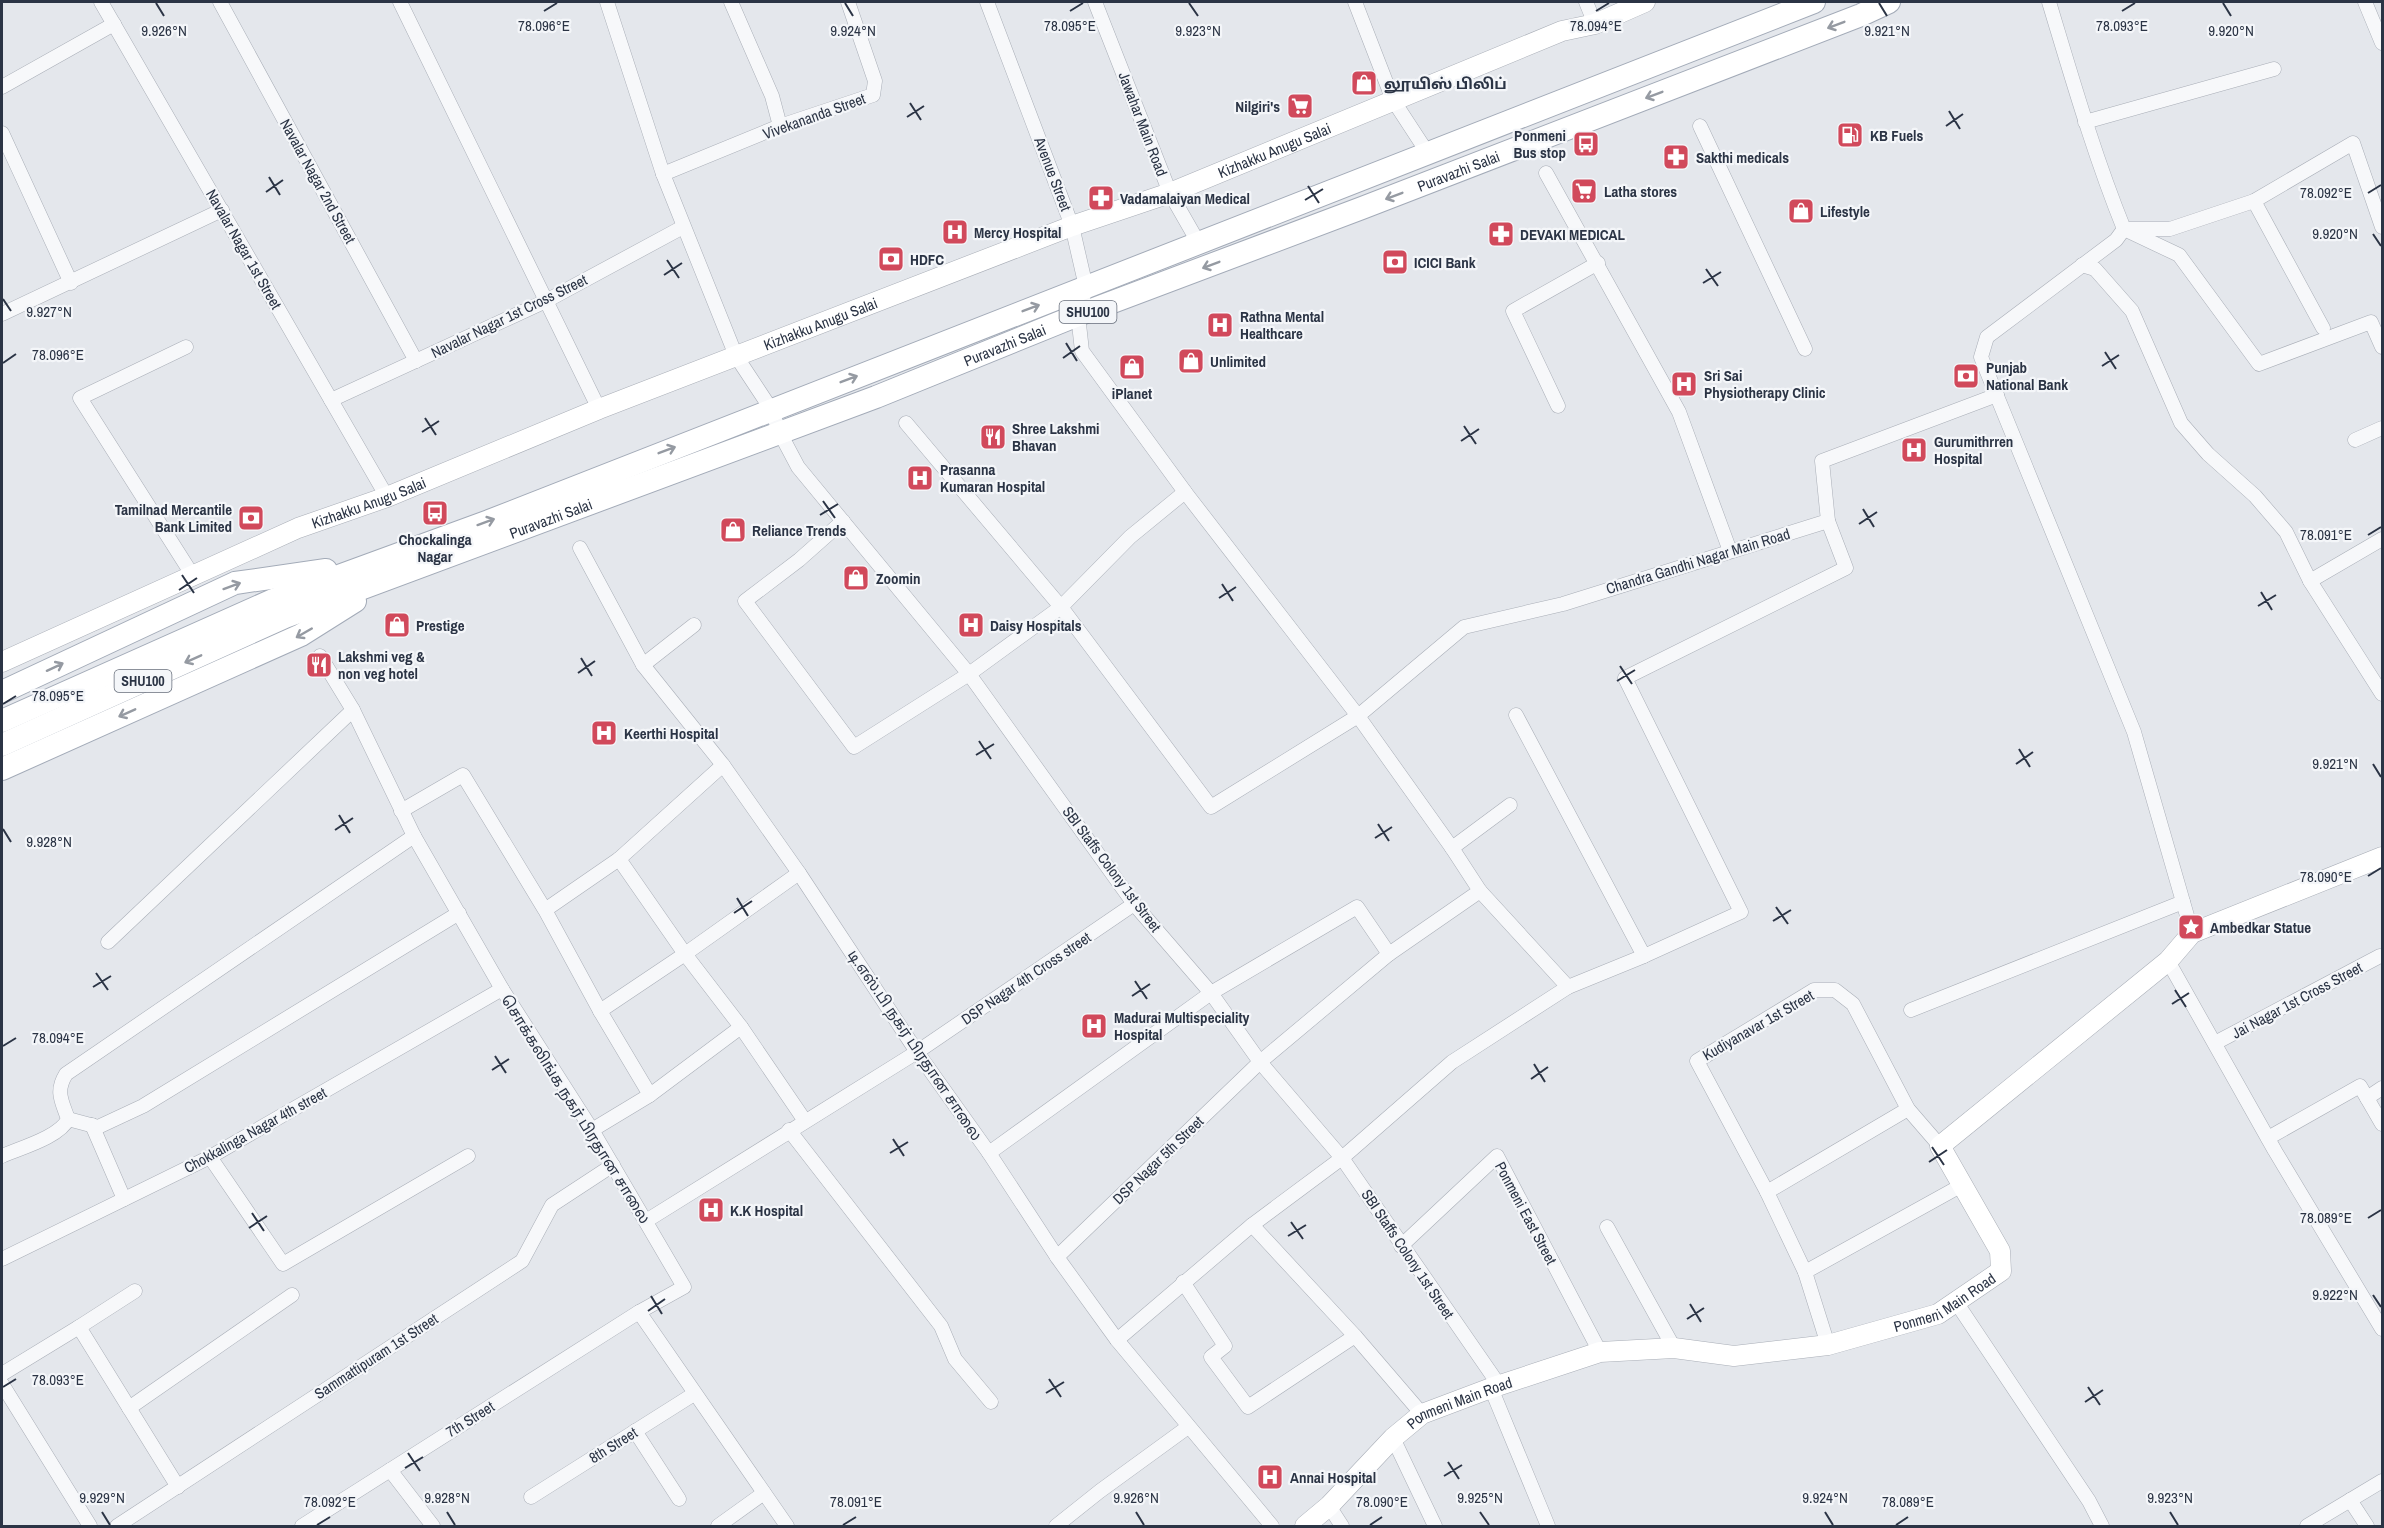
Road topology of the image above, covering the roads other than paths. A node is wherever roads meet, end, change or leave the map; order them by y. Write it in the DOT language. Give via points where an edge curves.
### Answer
graph roads {
  1 [pos="101,2"];
  2 [pos="220,2"];
  3 [pos="400,2"];
  4 [pos="607,2"];
  5 [pos="731,2"];
  6 [pos="848,2"];
  7 [pos="987,2"];
  8 [pos="1095,2"];
  9 [pos="1355,2"];
  10 [pos="1586,2"];
  11 [pos="1645,2"];
  12 [pos="1814,2"];
  13 [pos="1889,2"];
  14 [pos="2049,2"];
  15 [pos="2365,2"];
  16 [pos="114,24"];
  17 [pos="1595,24"];
  18 [pos="2382,43"];
  19 [pos="2274,69"];
  20 [pos="2,87"];
  21 [pos="1393,100"];
  22 [pos="2085,122"];
  23 [pos="780,126"];
  24 [pos="1700,126"];
  25 [pos="2,133"];
  26 [pos="1427,152"];
  27 [pos="1546,173"];
  28 [pos="663,174"];
  29 [pos="1170,193"];
  30 [pos="2254,201"];
  31 [pos="222,210"];
  32 [pos="683,226"];
  33 [pos="1072,226"];
  34 [pos="2382,227"];
  35 [pos="2124,229"];
  36 [pos="1198,242"];
  37 [pos="1598,263"];
  38 [pos="2082,265"];
  39 [pos="71,283"];
  40 [pos="1086,287"];
  41 [pos="546,301"];
  42 [pos="2,314"];
  43 [pos="1078,315"];
  44 [pos="2377,319"];
  45 [pos="2323,328"];
  46 [pos="186,347"];
  47 [pos="2382,347"];
  48 [pos="1805,349"];
  49 [pos="736,356"];
  50 [pos="416,361"];
  51 [pos="1997,395"];
  52 [pos="331,400"];
  53 [pos="1558,406"];
  54 [pos="599,409"];
  55 [pos="771,409"];
  56 [pos="906,423"];
  57 [pos="2382,428"];
  58 [pos="780,433"];
  59 [pos="2355,440"];
  60 [pos="1185,492"];
  61 [pos="387,497"];
  62 [pos="843,521"];
  63 [pos="1828,521"];
  64 [pos="2382,539"];
  65 [pos="580,548"];
  66 [pos="1730,551"];
  67 [pos="367,565"];
  68 [pos="192,576"];
  69 [pos="389,579"];
  70 [pos="2310,581"];
  71 [pos="1061,607"];
  72 [pos="279,609"];
  73 [pos="694,625"];
  74 [pos="320,656"];
  75 [pos="2,662"];
  76 [pos="643,665"];
  77 [pos="969,674"];
  78 [pos="2,692"];
  79 [pos="2382,694"];
  80 [pos="353,710"];
  81 [pos="1516,715"];
  82 [pos="1358,716"];
  83 [pos="2,721"];
  84 [pos="2,745"];
  85 [pos="723,765"];
  86 [pos="2,769"];
  87 [pos="1510,805"];
  88 [pos="401,811"];
  89 [pos="414,836"];
  90 [pos="1452,848"];
  91 [pos="2382,857"];
  92 [pos="620,859"];
  93 [pos="800,873"];
  94 [pos="1480,891"];
  95 [pos="2183,902"];
  96 [pos="1134,903"];
  97 [pos="545,910"];
  98 [pos="459,913"];
  99 [pos="2192,933"];
  100 [pos="108,942"];
  101 [pos="685,954"];
  102 [pos="1389,954"];
  103 [pos="2380,956"];
  104 [pos="1644,957"];
  105 [pos="2168,961"];
  106 [pos="1568,987"];
  107 [pos="502,989"];
  108 [pos="1211,993"];
  109 [pos="1911,1010"];
  110 [pos="600,1011"];
  111 [pos="741,1027"];
  112 [pos="2215,1043"];
  113 [pos="917,1052"];
  114 [pos="1260,1062"];
  115 [pos="2382,1088"];
  116 [pos="650,1095"];
  117 [pos="2367,1098"];
  118 [pos="1908,1109"];
  119 [pos="68,1119"];
  120 [pos="806,1120"];
  121 [pos="2382,1124"];
  122 [pos="92,1125"];
  123 [pos="592,1130"];
  124 [pos="789,1130"];
  125 [pos="2268,1138"];
  126 [pos="1940,1146"];
  127 [pos="989,1153"];
  128 [pos="2,1156"];
  129 [pos="468,1156"];
  130 [pos="210,1157"];
  131 [pos="1342,1158"];
  132 [pos="613,1165"];
  133 [pos="1964,1184"];
  134 [pos="1767,1191"];
  135 [pos="124,1199"];
  136 [pos="646,1221"];
  137 [pos="1252,1225"];
  138 [pos="1607,1227"];
  139 [pos="1401,1245"];
  140 [pos="1057,1257"];
  141 [pos="2,1259"];
  142 [pos="1805,1272"];
  143 [pos="1183,1282"];
  144 [pos="135,1291"];
  145 [pos="292,1295"];
  146 [pos="1956,1302"];
  147 [pos="639,1312"];
  148 [pos="79,1327"];
  149 [pos="2382,1329"];
  150 [pos="1355,1336"];
  151 [pos="1117,1340"];
  152 [pos="1828,1345"];
  153 [pos="1674,1348"];
  154 [pos="1600,1352"];
  155 [pos="2,1374"];
  156 [pos="2,1384"];
  157 [pos="1495,1387"];
  158 [pos="694,1394"];
  159 [pos="991,1402"];
  160 [pos="129,1408"];
  161 [pos="1422,1414"];
  162 [pos="1188,1427"];
  163 [pos="635,1431"];
  164 [pos="1393,1438"];
  165 [pos="390,1470"];
  166 [pos="2382,1481"];
  167 [pos="178,1487"];
  168 [pos="764,1493"];
  169 [pos="531,1497"];
  170 [pos="679,1499"];
  171 [pos="2350,1500"];
  172 [pos="1329,1506"];
  173 [pos="432,1526"];
  174 [pos="90,1527"];
  175 [pos="117,1527"];
  176 [pos="302,1527"];
  177 [pos="718,1527"];
  178 [pos="787,1527"];
  179 [pos="1056,1527"];
  180 [pos="1272,1527"];
  181 [pos="1305,1527"];
  182 [pos="1342,1527"];
  183 [pos="1435,1527"];
  184 [pos="1548,1527"];
  185 [pos="2102,1527"];
  186 [pos="2307,1527"];
  187 [pos="2367,1527"];
  1 -- 16 [label="street, Navalar Nagar 1st Street"];
  2 -- 50 [label="street, Navalar Nagar 2nd Street"];
  3 -- 41 [label="street"];
  4 -- 28 [label="street, SBI Staffs Colony 1st Street"];
  5 -- 23 [label="street" via="772,96"];
  6 -- 23 [label="street, Vivekananda Street" via="875,81 873,95"];
  7 -- 33 [label="street, Avenue Street"];
  8 -- 29 [label="street, Jawahar Main Road"];
  9 -- 21 [label="street"];
  10 -- 17 [label="street"];
  11 -- 17 [label="street, Kizhakku Anugu Salai"];
  12 -- 26 [label="main road, Puravazhi Salai / SHU100"];
  13 -- 43 [label="main road, Puravazhi Salai / SHU100, one-way"];
  14 -- 22 [label="street"];
  15 -- 18 [label="street"];
  16 -- 20 [label="street"];
  16 -- 31 [label="street, Navalar Nagar 1st Street"];
  17 -- 21 [label="street, Kizhakku Anugu Salai" via="1563,31"];
  19 -- 22 [label="street"];
  21 -- 26 [label="street"];
  21 -- 29 [label="street, Kizhakku Anugu Salai"];
  22 -- 35 [label="street"];
  23 -- 28 [label="street, Vivekananda Street"];
  24 -- 48 [label="street"];
  25 -- 39 [label="street"];
  26 -- 36 [label="main road, Puravazhi Salai / SHU100"];
  27 -- 37 [label="street"];
  28 -- 32 [label="street, SBI Staffs Colony 1st Street"];
  29 -- 33 [label="street, Kizhakku Anugu Salai"];
  29 -- 36 [label="street, Jawahar Main Road"];
  30 -- 34 [label="street" via="2353,143"];
  30 -- 35 [label="street" via="2170,229"];
  30 -- 45 [label="street"];
  31 -- 39 [label="street"];
  31 -- 52 [label="street, Navalar Nagar 1st Street"];
  32 -- 41 [label="street, Navalar Nagar 1st Cross Street"];
  32 -- 49 [label="street, SBI Staffs Colony 1st Street"];
  33 -- 40 [label="street, Avenue Street"];
  33 -- 49 [label="street, Kizhakku Anugu Salai"];
  35 -- 38 [label="street" via="2116,240"];
  35 -- 44 [label="street" via="2179,255 2259,364"];
  36 -- 40 [label="main road, Puravazhi Salai / SHU100"];
  37 -- 53 [label="street" via="1514,310"];
  37 -- 66 [label="street" via="1679,412"];
  38 -- 51 [label="street" via="1987,337 1981,357"];
  38 -- 70 [label="street" via="2095,269 2132,311 2181,423 2286,532"];
  39 -- 42 [label="street"];
  40 -- 43 [label="street, Avenue Street"];
  55 -- 40 [label="main road, Puravazhi Salai / SHU100, one-way"];
  41 -- 50 [label="street, Navalar Nagar 1st Cross Street"];
  41 -- 54 [label="street"];
  43 -- 58 [label="main road, Puravazhi Salai / SHU100"];
  43 -- 60 [label="street, Avenue Street" via="1082,351"];
  44 -- 47 [label="street"];
  46 -- 68 [label="street" via="80,398"];
  49 -- 54 [label="street, Kizhakku Anugu Salai"];
  49 -- 55 [label="street, SBI Staffs Colony 1st Street"];
  50 -- 52 [label="street, Navalar Nagar 1st Cross Street"];
  51 -- 63 [label="street" via="1822,461"];
  51 -- 95 [label="street" via="2134,732"];
  52 -- 61 [label="street, Navalar Nagar 1st Street"];
  54 -- 61 [label="street, Kizhakku Anugu Salai"];
  55 -- 58 [label="street, SBI Staffs Colony 1st Street"];
  67 -- 55 [label="main road, Puravazhi Salai / SHU100, one-way"];
  56 -- 71 [label="street"];
  57 -- 59 [label="street"];
  58 -- 62 [label="street, SBI Staffs Colony 1st Street" via="798,467"];
  58 -- 69 [label="main road, Puravazhi Salai / SHU100"];
  60 -- 71 [label="street" via="1130,537"];
  60 -- 82 [label="street"];
  61 -- 68 [label="street, Kizhakku Anugu Salai" via="298,528"];
  62 -- 77 [label="street, SBI Staffs Colony 1st Street"];
  62 -- 77 [label="street" via="745,601 854,747"];
  63 -- 66 [label="street, Chandra Gandhi Nagar Main Road"];
  63 -- 104 [label="street" via="1846,568 1624,678 1741,912"];
  64 -- 70 [label="street"];
  65 -- 76 [label="street, டி.எஸ்.பி நகர் பிரதான சாலை"];
  66 -- 82 [label="street, Chandra Gandhi Nagar Main Road" via="1563,604 1464,627"];
  67 -- 72 [label="main road, Puravazhi Salai / SHU100"];
  78 -- 67 [label="main road, one-way" via="236,583"];
  68 -- 75 [label="street, Kizhakku Anugu Salai"];
  69 -- 72 [label="main road, Puravazhi Salai / SHU100"];
  69 -- 86 [label="main road, one-way" via="301,636"];
  70 -- 79 [label="street"];
  71 -- 77 [label="street"];
  71 -- 82 [label="street, Chandra Gandhi Nagar Main Road" via="1211,807"];
  72 -- 83 [label="main road, SHU100"];
  72 -- 84 [label="main road, SHU100, one-way"];
  73 -- 76 [label="street"];
  74 -- 80 [label="street, சொக்கலிங்க நகர் பிரதான சாலை"];
  76 -- 85 [label="street, டி.எஸ்.பி நகர் பிரதான சாலை"];
  77 -- 96 [label="street, SBI Staffs Colony 1st Street"];
  80 -- 88 [label="street, சொக்கலிங்க நகர் பிரதான சாலை"];
  80 -- 100 [label="street"];
  81 -- 104 [label="street"];
  82 -- 90 [label="street"];
  85 -- 92 [label="street"];
  85 -- 93 [label="street, டி.எஸ்.பி நகர் பிரதான சாலை"];
  87 -- 90 [label="street"];
  88 -- 89 [label="street, சொக்கலிங்க நகர் பிரதான சாலை"];
  88 -- 97 [label="street" via="463,775"];
  89 -- 98 [label="street, சொக்கலிங்க நகர் பிரதான சாலை"];
  89 -- 119 [label="street" via="66,1074 60,1084 60,1097"];
  90 -- 94 [label="street"];
  91 -- 99 [label="street"];
  92 -- 97 [label="street"];
  92 -- 101 [label="street"];
  93 -- 101 [label="street"];
  93 -- 113 [label="street, டி.எஸ்.பி நகர் பிரதான சாலை"];
  94 -- 102 [label="street, DSP Nagar 5th Street"];
  94 -- 106 [label="street"];
  95 -- 99 [label="street"];
  95 -- 109 [label="street"];
  96 -- 108 [label="street, SBI Staffs Colony 1st Street"];
  96 -- 113 [label="street, DSP Nagar 4th Cross street"];
  97 -- 110 [label="street"];
  98 -- 107 [label="street, சொக்கலிங்க நகர் பிரதான சாலை"];
  98 -- 122 [label="street" via="143,1106 98,1127"];
  99 -- 105 [label="street"];
  101 -- 110 [label="street"];
  101 -- 111 [label="street"];
  102 -- 108 [label="street" via="1357,906"];
  102 -- 114 [label="street, DSP Nagar 5th Street"];
  103 -- 112 [label="street, Jai Nagar 1st Cross Street"];
  104 -- 106 [label="street"];
  105 -- 112 [label="street"];
  105 -- 126 [label="street"];
  106 -- 131 [label="street" via="1452,1062"];
  107 -- 123 [label="street, சொக்கலிங்க நகர் பிரதான சாலை"];
  107 -- 130 [label="street, Chokkalinga Nagar 4th street"];
  108 -- 114 [label="street, SBI Staffs Colony 1st Street"];
  108 -- 127 [label="street"];
  110 -- 116 [label="street"];
  111 -- 116 [label="street"];
  111 -- 120 [label="street"];
  112 -- 125 [label="street"];
  113 -- 120 [label="street, DSP Nagar 4th Cross street"];
  113 -- 127 [label="street, டி.எஸ்.பி நகர் பிரதான சாலை"];
  114 -- 131 [label="street, SBI Staffs Colony 1st Street"];
  114 -- 140 [label="street, DSP Nagar 5th Street"];
  115 -- 117 [label="street"];
  116 -- 123 [label="street"];
  117 -- 121 [label="street"];
  117 -- 125 [label="street" via="2360,1086"];
  118 -- 126 [label="street, Kudiyanavar 1st Street"];
  118 -- 134 [label="street"];
  118 -- 134 [label="street, Kudiyanavar 1st Street" via="1853,1004 1835,990 1814,990 1697,1061"];
  119 -- 122 [label="street"];
  119 -- 128 [label="street" via="55,1133"];
  120 -- 124 [label="street, DSP Nagar 4th Cross street"];
  122 -- 135 [label="street"];
  123 -- 132 [label="street, சொக்கலிங்க நகர் பிரதான சாலை"];
  124 -- 136 [label="street, DSP Nagar 4th Cross street"];
  124 -- 159 [label="street" via="941,1326 955,1359"];
  125 -- 149 [label="street"];
  126 -- 133 [label="street, Ponmeni Main Road"];
  127 -- 140 [label="street, டி.எஸ்.பி நகர் பிரதான சாலை"];
  129 -- 130 [label="street" via="283,1264"];
  130 -- 135 [label="street, Chokkalinga Nagar 4th street"];
  131 -- 137 [label="street"];
  131 -- 139 [label="street, SBI Staffs Colony 1st Street"];
  132 -- 136 [label="street, சொக்கலிங்க நகர் பிரதான சாலை"];
  132 -- 167 [label="street, Sammattipuram 1st Street" via="552,1205 522,1261"];
  133 -- 142 [label="street"];
  133 -- 146 [label="street, Ponmeni Main Road" via="2000,1251 2001,1271"];
  134 -- 142 [label="street, Kudiyanavar 1st Street"];
  135 -- 141 [label="street, Chokkalinga Nagar 4th street"];
  136 -- 147 [label="street, சொக்கலிங்க நகர் பிரதான சாலை" via="684,1287"];
  137 -- 143 [label="street"];
  137 -- 150 [label="street"];
  138 -- 153 [label="street"];
  139 -- 154 [label="street, Ponmeni East Street" via="1497,1156"];
  139 -- 157 [label="street, SBI Staffs Colony 1st Street"];
  140 -- 151 [label="street, டி.எஸ்.பி நகர் பிரதான சாலை"];
  142 -- 152 [label="street, Kudiyanavar 1st Street"];
  143 -- 150 [label="street" via="1225,1347 1211,1358 1248,1407"];
  143 -- 151 [label="street"];
  144 -- 148 [label="street"];
  145 -- 160 [label="street"];
  146 -- 152 [label="street, Ponmeni Main Road" via="1938,1314"];
  146 -- 185 [label="street" via="2089,1501"];
  147 -- 158 [label="street"];
  147 -- 165 [label="street, 7th Street"];
  148 -- 155 [label="street"];
  148 -- 160 [label="street"];
  150 -- 161 [label="street"];
  151 -- 162 [label="street, டி.எஸ்.பி நகர் பிரதான சாலை"];
  152 -- 153 [label="street, Ponmeni Main Road" via="1734,1356"];
  153 -- 154 [label="street, Ponmeni Main Road"];
  154 -- 157 [label="street, Ponmeni Main Road"];
  156 -- 174 [label="street"];
  157 -- 161 [label="street, Ponmeni Main Road"];
  157 -- 184 [label="street, SBI Staffs Colony 1st Street"];
  158 -- 163 [label="street, 8th Street"];
  158 -- 168 [label="street"];
  160 -- 167 [label="street"];
  161 -- 164 [label="street, Ponmeni Main Road"];
  162 -- 179 [label="street"];
  162 -- 180 [label="street, டி.எஸ்.பி நகர் பிரதான சாலை"];
  163 -- 169 [label="street, 8th Street"];
  163 -- 170 [label="street"];
  164 -- 172 [label="street, Ponmeni Main Road"];
  164 -- 183 [label="street"];
  165 -- 173 [label="street"];
  165 -- 176 [label="street, 7th Street"];
  166 -- 171 [label="street"];
  167 -- 175 [label="street, Sammattipuram 1st Street"];
  168 -- 177 [label="street"];
  168 -- 178 [label="street"];
  171 -- 186 [label="street"];
  171 -- 187 [label="street"];
  172 -- 181 [label="street, Ponmeni Main Road"];
  172 -- 182 [label="street"];
}
